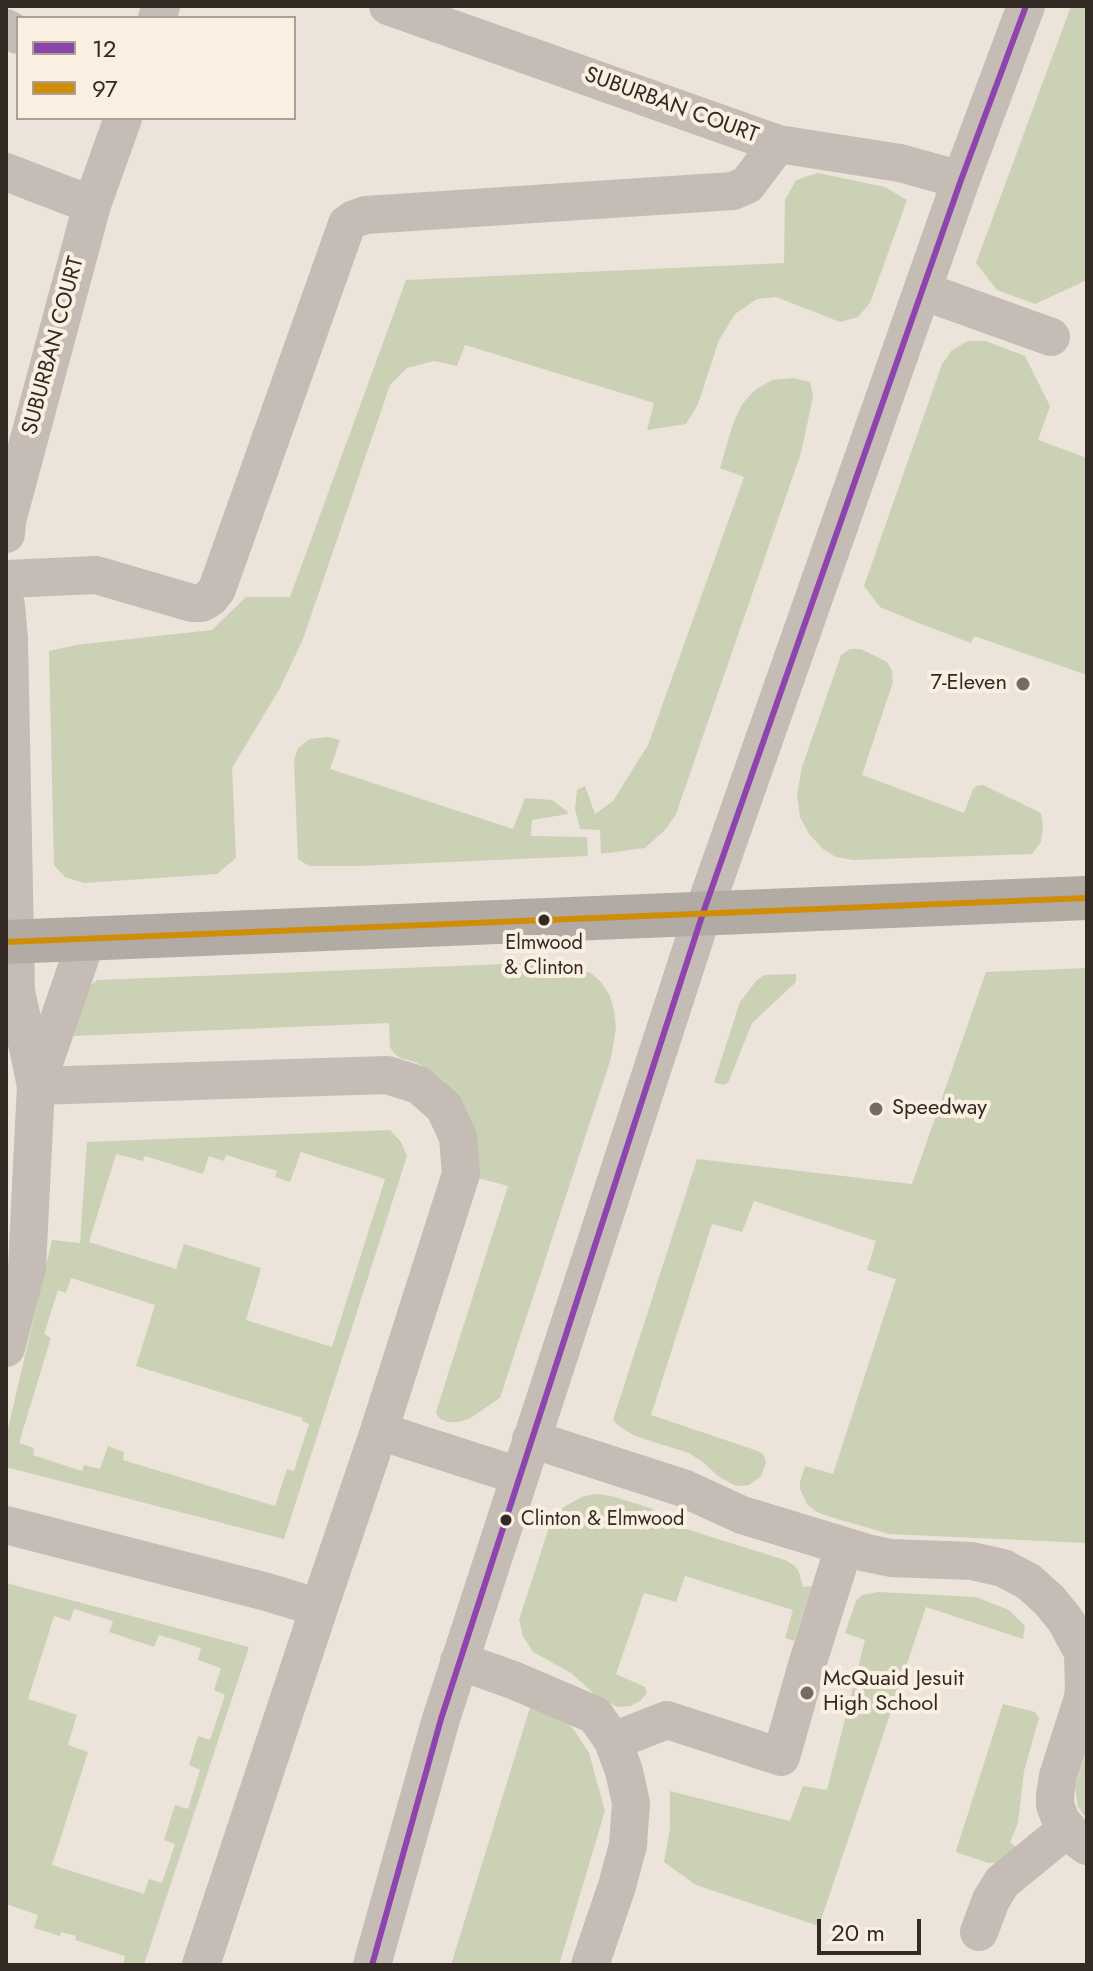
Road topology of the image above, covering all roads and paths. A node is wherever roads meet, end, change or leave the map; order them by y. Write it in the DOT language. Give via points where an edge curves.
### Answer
graph roads {
  1 [pos="388,6"];
  2 [pos="1026,6"];
  3 [pos="122,120"];
  4 [pos="778,144"];
  5 [pos="6,172"];
  6 [pos="961,180"];
  7 [pos="92,205"];
  8 [pos="923,291"];
  9 [pos="1051,337"];
  10 [pos="6,534"];
  11 [pos="6,579"];
  12 [pos="6,605"];
  13 [pos="1087,898"];
  14 [pos="703,913"];
  15 [pos="87,938"];
  16 [pos="11,942"];
  17 [pos="36,1086"];
  18 [pos="6,1348"];
  19 [pos="379,1431"];
  20 [pos="531,1439"];
  21 [pos="519,1476"];
  22 [pos="6,1525"];
  23 [pos="844,1547"];
  24 [pos="319,1608"];
  25 [pos="1086,1656"];
  26 [pos="459,1661"];
  27 [pos="613,1741"];
  28 [pos="1077,1838"];
  29 [pos="979,1932"];
  30 [pos="201,1965"];
  31 [pos="372,1965"];
  32 [pos="590,1965"];
  1 -- 4 [label="street, SUBURBAN COURT"];
  2 -- 6 [label="street"];
  3 -- 7 [label="street, SUBURBAN COURT"];
  4 -- 6 [label="street, SUBURBAN COURT" via="900,163"];
  4 -- 11 [label="street" via="747,185 733,191 354,219 347,224 210,598 192,603 96,575"];
  5 -- 7 [label="street"];
  6 -- 8 [label="street"];
  7 -- 10 [label="street, SUBURBAN COURT"];
  8 -- 9 [label="street"];
  8 -- 14 [label="street"];
  12 -- 16 [label="street"];
  13 -- 14 [label="main road"];
  14 -- 15 [label="main road"];
  14 -- 20 [label="street"];
  15 -- 16 [label="main road"];
  15 -- 17 [label="street"];
  16 -- 17 [label="street"];
  17 -- 18 [label="street" via="27,1267"];
  17 -- 19 [label="street" via="387,1075 419,1085 444,1107 458,1137 461,1174"];
  19 -- 21 [label="street"];
  19 -- 24 [label="street"];
  20 -- 21 [label="street"];
  20 -- 23 [label="street"];
  21 -- 26 [label="street"];
  22 -- 24 [label="street"];
  23 -- 25 [label="street" via="891,1558 972,1561 1017,1574 1059,1611"];
  23 -- 27 [label="street" via="781,1757 667,1720"];
  24 -- 30 [label="street"];
  25 -- 28 [label="street" via="1082,1701 1056,1785 1055,1805"];
  26 -- 27 [label="street" via="595,1715"];
  26 -- 31 [label="street"];
  27 -- 32 [label="street" via="631,1803 628,1845"];
  28 -- 29 [label="street" via="1002,1882"];
}
